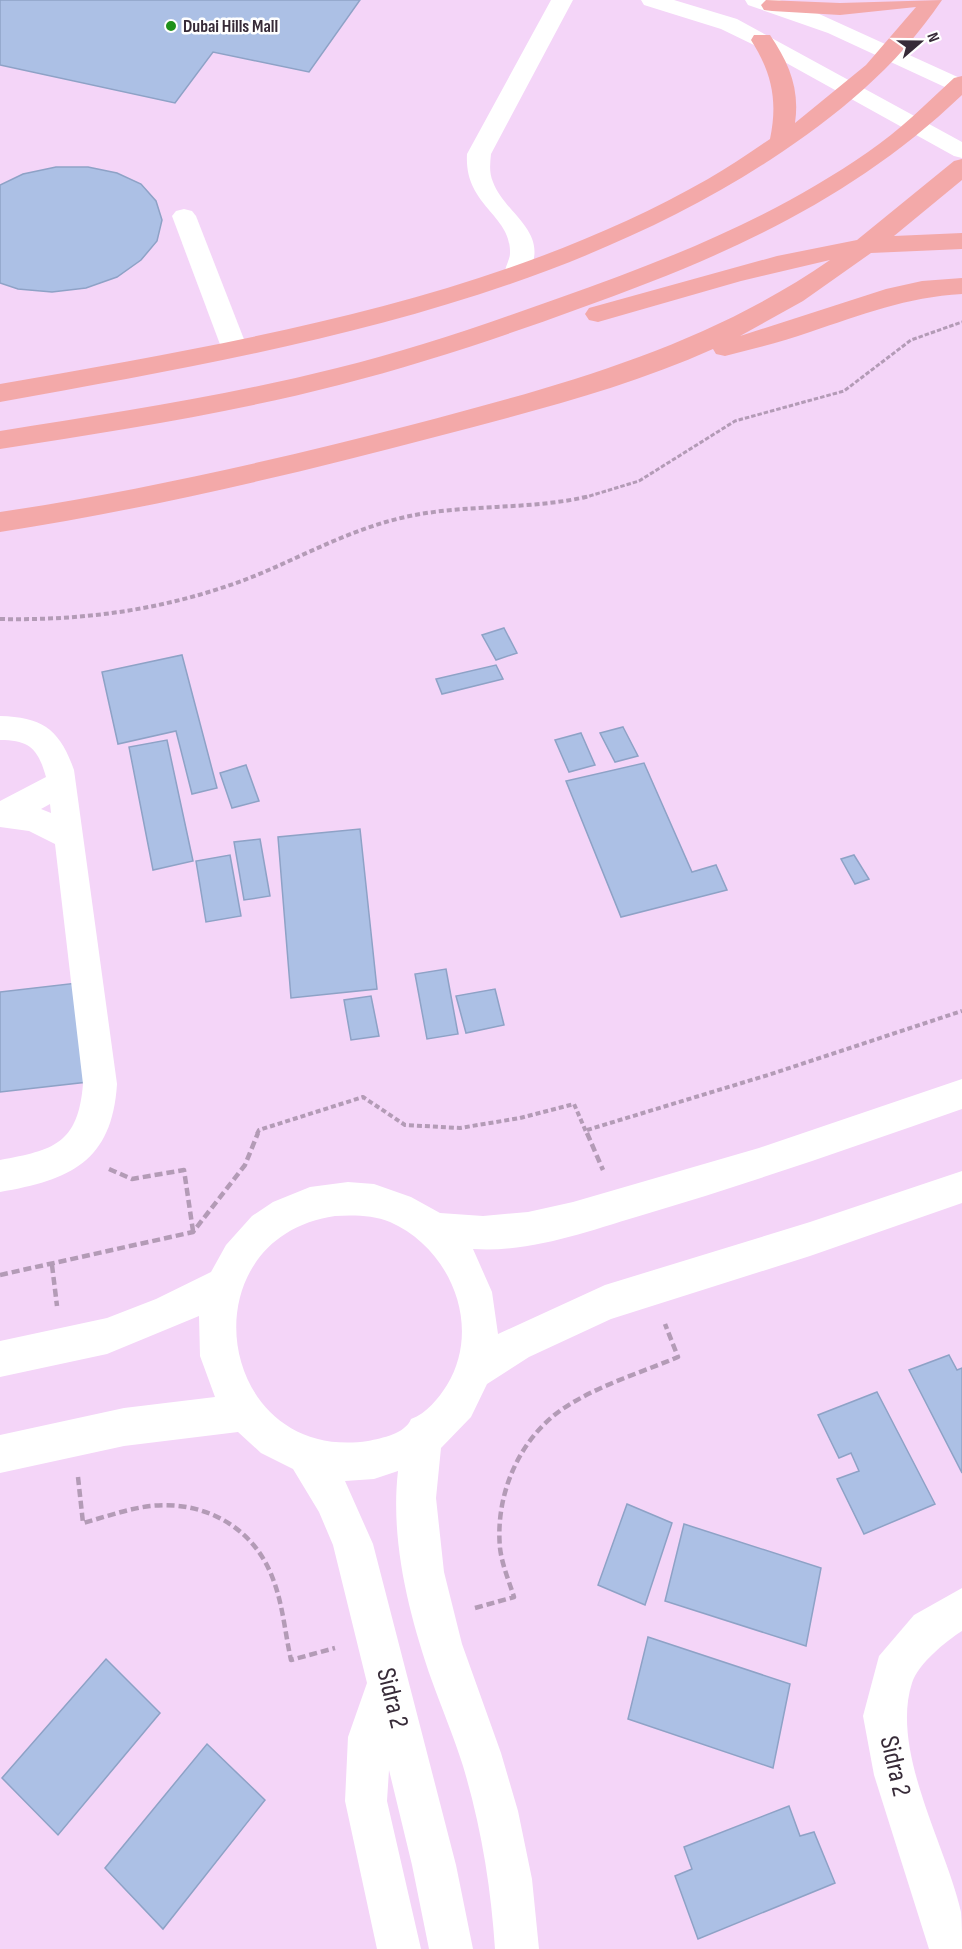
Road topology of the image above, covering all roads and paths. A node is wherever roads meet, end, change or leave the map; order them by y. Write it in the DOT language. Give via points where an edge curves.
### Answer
graph roads {
  1 [pos="562,0"];
  2 [pos="652,0"];
  3 [pos="918,0"];
  4 [pos="931,0"];
  5 [pos="764,2"];
  6 [pos="762,39"];
  7 [pos="891,53"];
  8 [pos="962,83"];
  9 [pos="962,88"];
  10 [pos="852,90"];
  11 [pos="780,146"];
  12 [pos="962,151"];
  13 [pos="962,166"];
  14 [pos="184,216"];
  15 [pos="962,241"];
  16 [pos="517,271"];
  17 [pos="962,286"];
  18 [pos="962,322"];
  19 [pos="234,347"];
  20 [pos="668,359"];
  21 [pos="383,364"];
  22 [pos="0,393"];
  23 [pos="0,440"];
  24 [pos="0,522"];
  25 [pos="0,619"];
  26 [pos="0,728"];
  27 [pos="63,783"];
  28 [pos="1,814"];
  29 [pos="70,837"];
  30 [pos="962,1011"];
  31 [pos="962,1094"];
  32 [pos="72,1152"];
  33 [pos="0,1176"];
  34 [pos="962,1187"];
  35 [pos="440,1230"];
  36 [pos="193,1232"];
  37 [pos="0,1275"];
  38 [pos="223,1285"];
  39 [pos="0,1359"];
  40 [pos="474,1371"];
  41 [pos="241,1413"];
  42 [pos="425,1433"];
  43 [pos="0,1454"];
  44 [pos="307,1456"];
  45 [pos="962,1608"];
  46 [pos="389,1680"];
  47 [pos="399,1949"];
  48 [pos="451,1949"];
  49 [pos="517,1949"];
  50 [pos="951,1949"];
  1 -- 16 [label="street" via="479,154 477,165 482,187 519,235 522,253"];
  2 -- 6 [label="street" via="729,24"];
  3 -- 5 [label="main road" via="840,9"];
  4 -- 7 [label="main road"];
  5 -- 7 [label="street" via="814,18"];
  6 -- 10 [label="street"];
  6 -- 11 [label="main road" via="784,81 787,101"];
  7 -- 9 [label="street"];
  7 -- 10 [label="main road"];
  8 -- 21 [label="main road" via="939,108 873,162 792,212 745,235 622,285"];
  10 -- 11 [label="main road"];
  10 -- 12 [label="street"];
  11 -- 16 [label="main road" via="712,188 663,212"];
  13 -- 20 [label="main road" via="854,256 800,293"];
  14 -- 19 [label="street"];
  15 -- 21 [label="main road" via="912,241 802,258 516,336"];
  16 -- 19 [label="main road" via="358,319"];
  17 -- 20 [label="main road" via="885,295 767,337"];
  18 -- 25 [label="path" via="905,343 863,381 842,392 734,421 657,471 613,492 549,504 477,507 401,518 332,540 219,590 135,610 47,620"];
  19 -- 22 [label="main road"];
  20 -- 24 [label="main road" via="573,390 369,446 150,495"];
  21 -- 23 [label="main road" via="215,402"];
  26 -- 27 [label="street" via="32,732 46,742 55,755"];
  27 -- 28 [label="street"];
  27 -- 29 [label="street"];
  28 -- 29 [label="street" via="34,819"];
  29 -- 32 [label="street" via="100,1084 100,1108 91,1132"];
  30 -- 36 [label="path" via="587,1130 574,1104 460,1128 405,1125 363,1097 259,1130 245,1165"];
  31 -- 35 [label="street" via="759,1164 573,1219 483,1233"];
  32 -- 33 [label="street" via="48,1167"];
  32 -- 36 [label="path" via="132,1179 184,1170"];
  34 -- 40 [label="street" via="604,1303 516,1344"];
  35 -- 38 [label="street" via="397,1206 356,1200 295,1211 252,1241"];
  35 -- 40 [label="street" via="465,1260 479,1295 482,1333"];
  36 -- 37 [label="path"];
  38 -- 39 [label="street" via="167,1313 107,1336"];
  38 -- 41 [label="street" via="214,1317 214,1352 223,1385"];
  40 -- 42 [label="street" via="454,1405"];
  41 -- 43 [label="street" via="124,1427"];
  41 -- 44 [label="street" via="270,1440"];
  42 -- 44 [label="street" via="388,1452 348,1460"];
  42 -- 49 [label="street" via="417,1474 424,1569 447,1666 483,1763 504,1838 515,1905"];
  44 -- 46 [label="street, Sidra 2" via="333,1498 352,1544"];
  45 -- 50 [label="street, Sidra 2" via="928,1629 894,1671 884,1716 895,1775"];
  46 -- 47 [label="street" via="369,1737 366,1801"];
  46 -- 48 [label="street, Sidra 2"];
}
